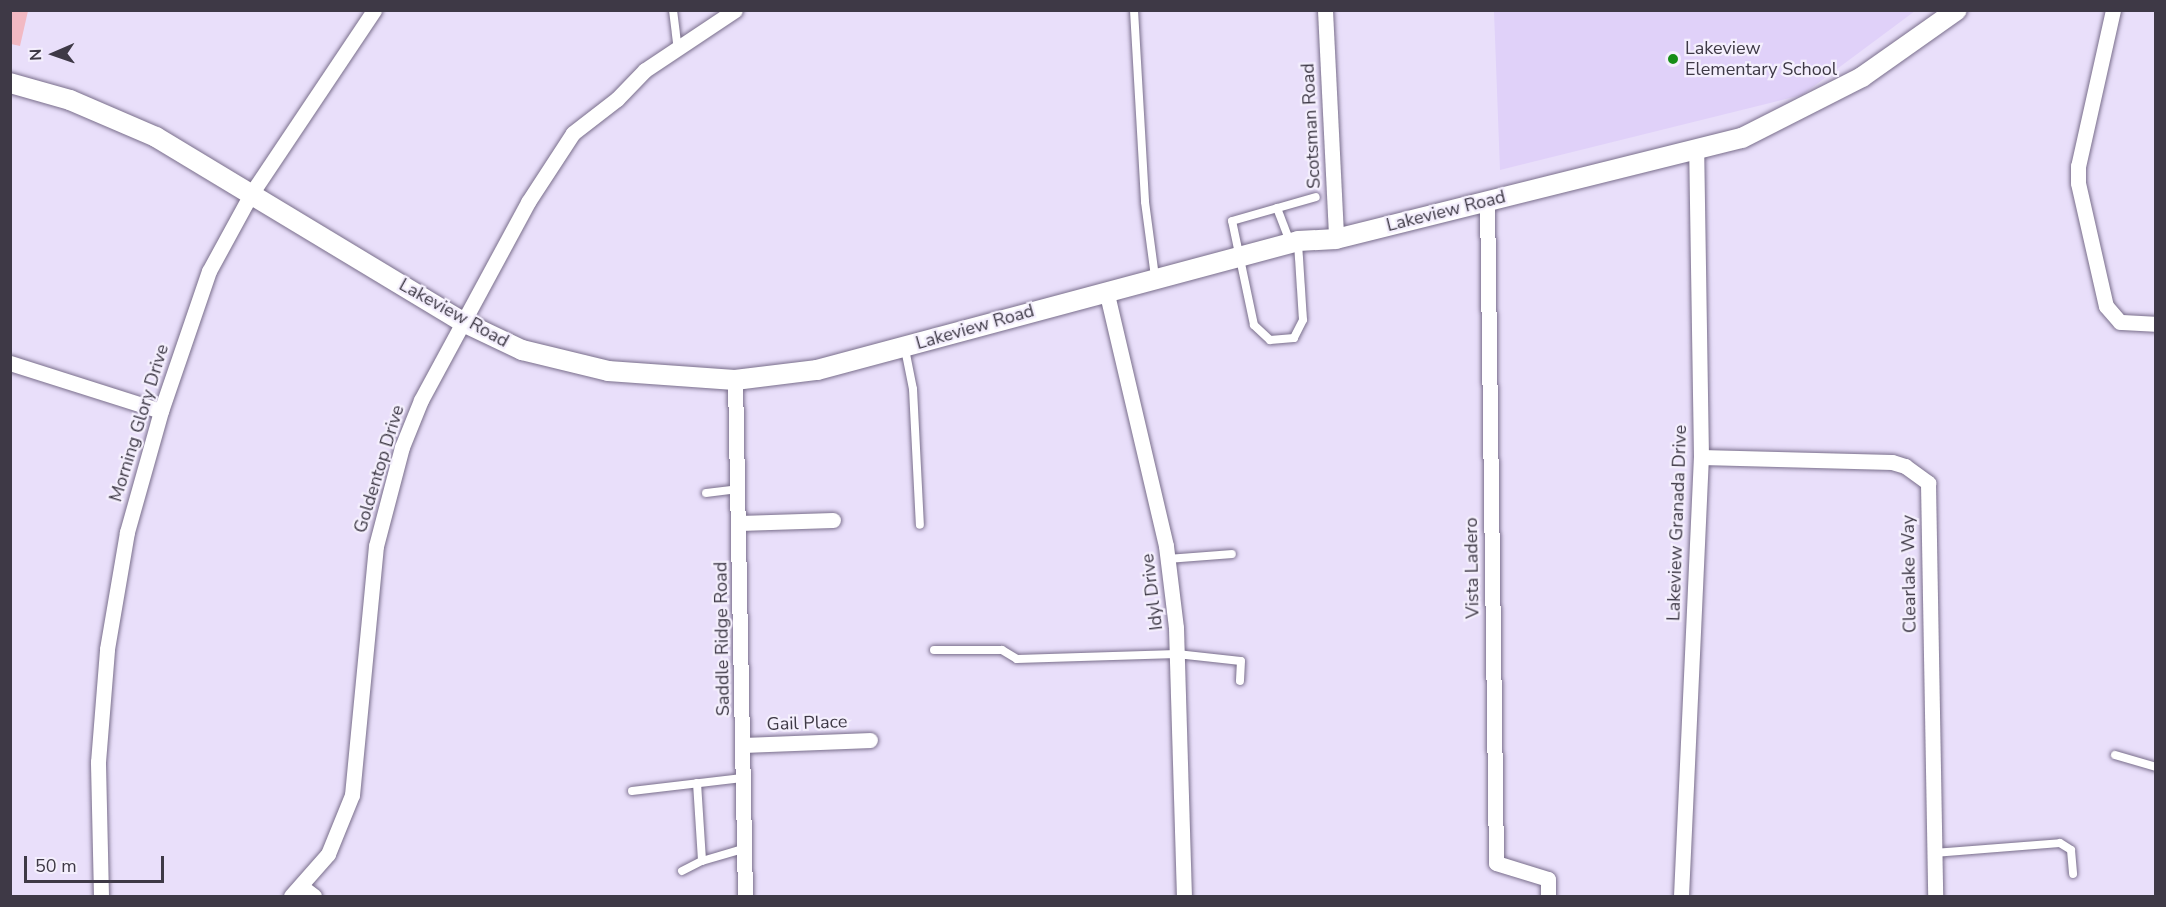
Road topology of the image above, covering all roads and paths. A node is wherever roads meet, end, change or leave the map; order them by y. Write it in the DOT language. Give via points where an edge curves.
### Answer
graph roads {
  1 [pos="374,10"];
  2 [pos="673,10"];
  3 [pos="735,10"];
  4 [pos="1134,10"];
  5 [pos="1325,10"];
  6 [pos="1957,10"];
  7 [pos="2113,10"];
  8 [pos="678,48"];
  9 [pos="10,82"];
  10 [pos="1696,150"];
  11 [pos="251,194"];
  12 [pos="1316,197"];
  13 [pos="1486,200"];
  14 [pos="1277,208"];
  15 [pos="1336,239"];
  16 [pos="1294,242"];
  17 [pos="1239,256"];
  18 [pos="1155,278"];
  19 [pos="1106,290"];
  20 [pos="461,321"];
  21 [pos="2156,324"];
  22 [pos="904,347"];
  23 [pos="10,363"];
  24 [pos="735,380"];
  25 [pos="160,411"];
  26 [pos="1701,457"];
  27 [pos="738,489"];
  28 [pos="706,493"];
  29 [pos="832,519"];
  30 [pos="739,523"];
  31 [pos="920,525"];
  32 [pos="1232,554"];
  33 [pos="1168,559"];
  34 [pos="934,650"];
  35 [pos="1177,654"];
  36 [pos="1240,681"];
  37 [pos="870,740"];
  38 [pos="744,745"];
  39 [pos="2115,755"];
  40 [pos="2156,767"];
  41 [pos="742,778"];
  42 [pos="697,783"];
  43 [pos="632,790"];
  44 [pos="743,849"];
  45 [pos="1934,853"];
  46 [pos="702,861"];
  47 [pos="682,871"];
  48 [pos="2073,874"];
  49 [pos="302,894"];
  50 [pos="101,897"];
  51 [pos="745,897"];
  52 [pos="1184,897"];
  53 [pos="1548,897"];
  54 [pos="1680,897"];
  55 [pos="1935,897"];
  1 -- 11 [label="street, Morning Glory Drive"];
  2 -- 8 [label="lane"];
  3 -- 8 [label="street, Goldentop Drive"];
  4 -- 18 [label="lane" via="1145,202"];
  5 -- 15 [label="street, Scotsman Road"];
  6 -- 10 [label="street, Lakeview Road" via="1862,77 1742,138"];
  7 -- 21 [label="street" via="2078,166 2078,183 2106,306 2120,322"];
  8 -- 20 [label="street, Goldentop Drive" via="645,70 573,133 528,202"];
  9 -- 11 [label="street, Lakeview Road" via="70,100 156,137"];
  10 -- 13 [label="street, Lakeview Road"];
  10 -- 26 [label="street, Lakeview Granada Drive"];
  11 -- 20 [label="street, Lakeview Road"];
  11 -- 25 [label="street, Morning Glory Drive" via="209,271"];
  12 -- 14 [label="lane"];
  13 -- 15 [label="street, Lakeview Road"];
  13 -- 53 [label="street, Vista Ladero" via="1496,863 1548,879"];
  14 -- 16 [label="lane"];
  14 -- 17 [label="lane" via="1232,221"];
  15 -- 16 [label="street, Lakeview Road"];
  16 -- 17 [label="street, Lakeview Road"];
  16 -- 17 [label="lane" via="1303,320 1294,338 1270,340 1254,325"];
  17 -- 18 [label="street, Lakeview Road"];
  18 -- 19 [label="street, Lakeview Road"];
  19 -- 22 [label="street, Lakeview Road"];
  19 -- 33 [label="street, Idyl Drive"];
  20 -- 24 [label="street, Lakeview Road" via="522,350 608,371"];
  20 -- 49 [label="street, Goldentop Drive" via="402,447 376,546 352,795 328,854"];
  22 -- 24 [label="street, Lakeview Road" via="817,370"];
  22 -- 31 [label="lane" via="915,406"];
  23 -- 25 [label="street"];
  24 -- 27 [label="street, Saddle Ridge Road"];
  25 -- 50 [label="street, Morning Glory Drive" via="127,532 107,649 98,762"];
  26 -- 45 [label="street, Clearlake Way" via="1892,462 1905,466 1928,483"];
  26 -- 54 [label="street, Lakeview Granada Drive"];
  27 -- 28 [label="lane"];
  27 -- 30 [label="street, Saddle Ridge Road"];
  29 -- 30 [label="street"];
  30 -- 38 [label="street, Saddle Ridge Road" via="738,654"];
  32 -- 33 [label="lane"];
  33 -- 35 [label="street, Idyl Drive"];
  34 -- 35 [label="lane" via="1002,650 1017,659"];
  35 -- 36 [label="lane" via="1241,661"];
  35 -- 52 [label="street, Idyl Drive"];
  37 -- 38 [label="street, Gail Place"];
  38 -- 41 [label="street, Saddle Ridge Road"];
  39 -- 40 [label="lane"];
  41 -- 42 [label="lane"];
  41 -- 44 [label="street, Saddle Ridge Road"];
  42 -- 43 [label="lane"];
  42 -- 46 [label="lane"];
  44 -- 46 [label="lane"];
  44 -- 51 [label="street, Saddle Ridge Road"];
  45 -- 48 [label="lane" via="2060,843 2071,850"];
  45 -- 55 [label="street, Clearlake Way"];
  46 -- 47 [label="lane"];
}
